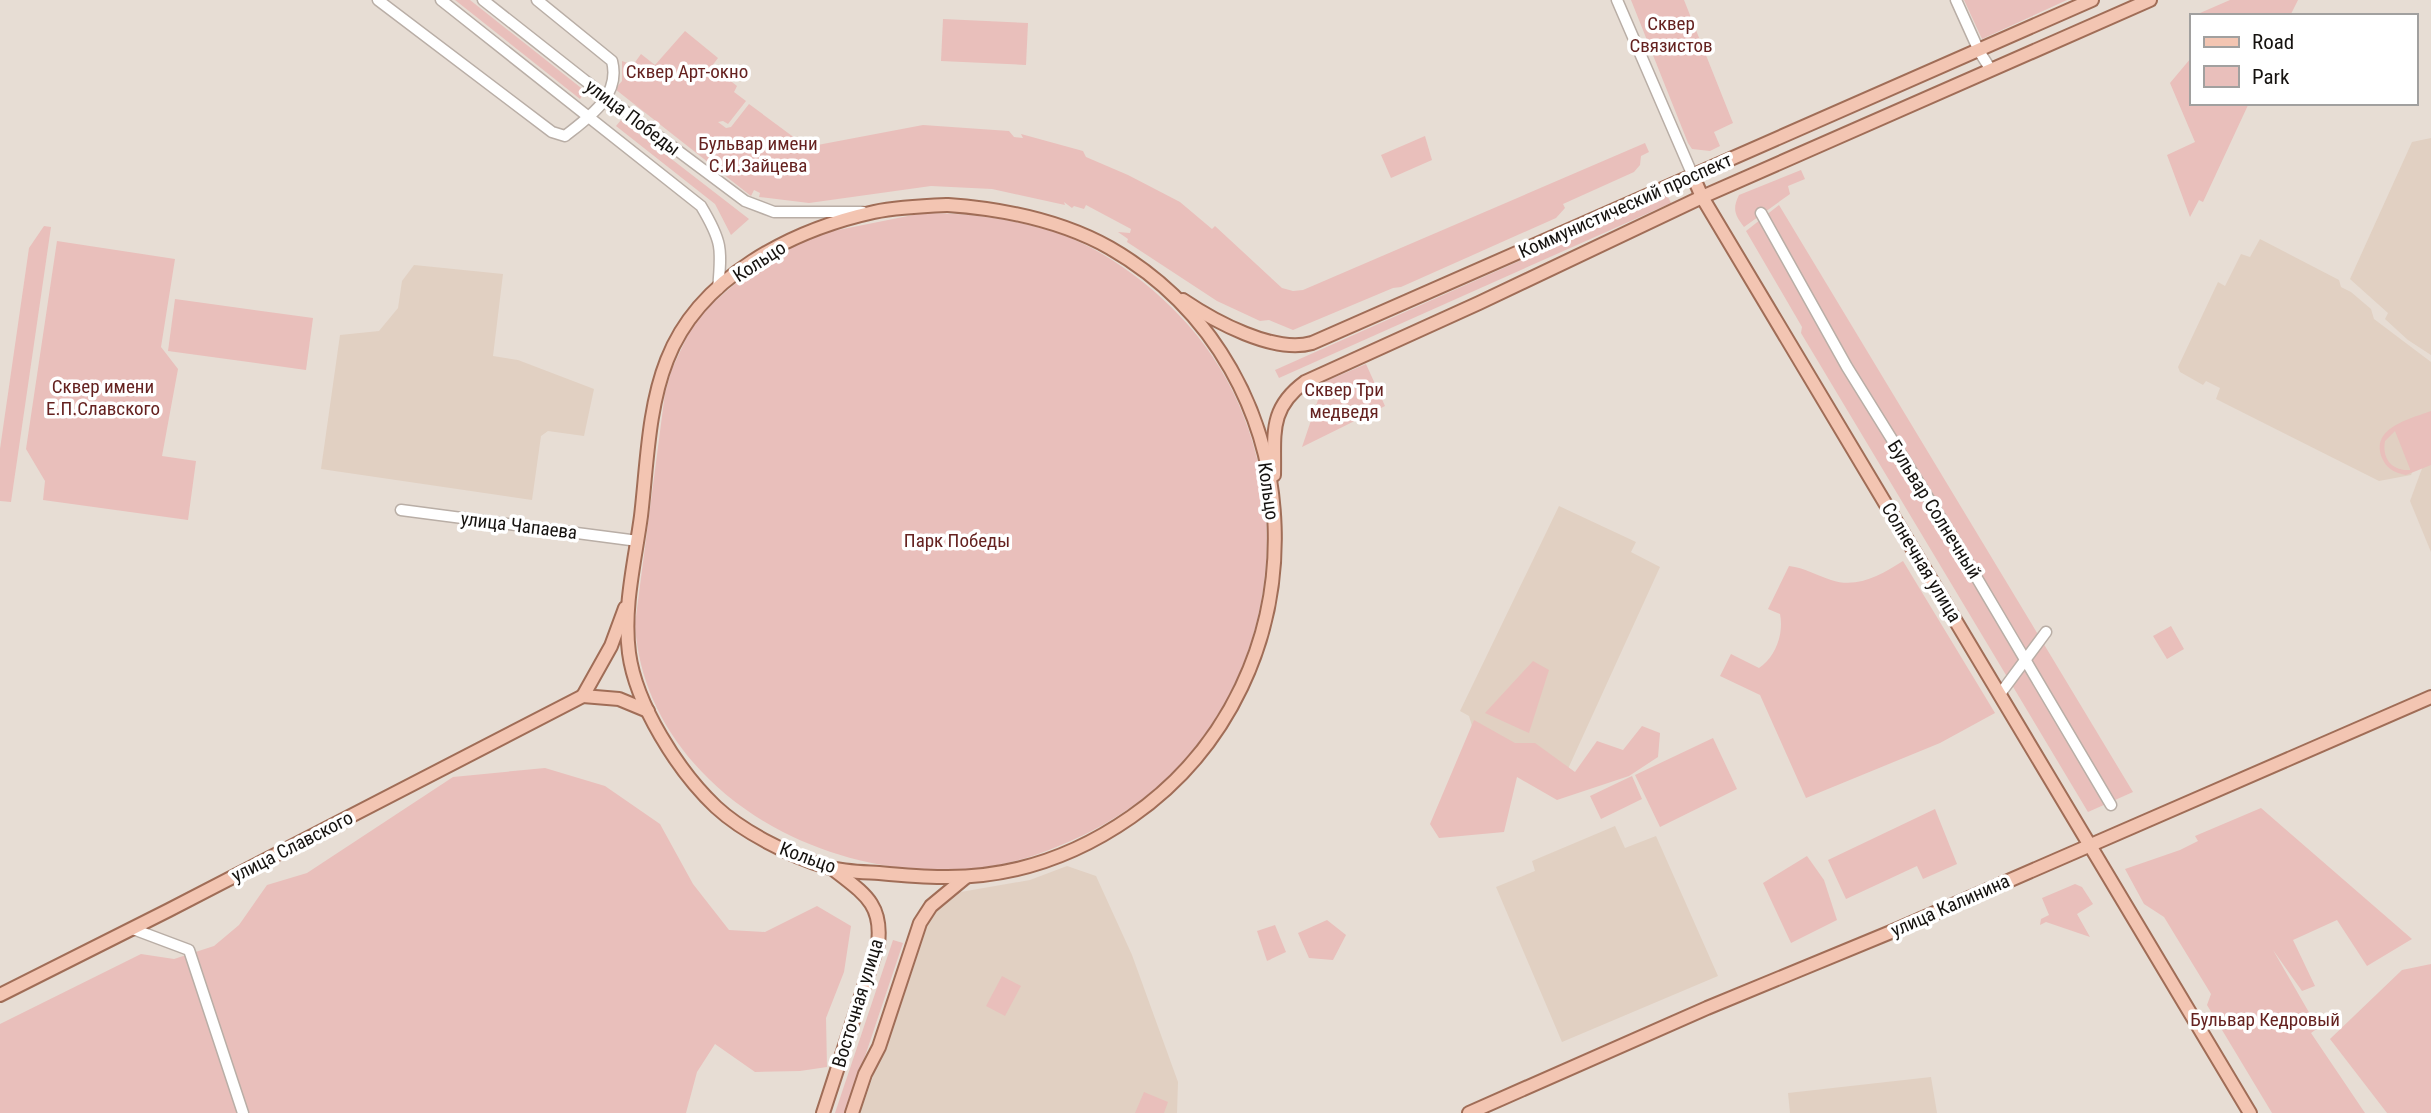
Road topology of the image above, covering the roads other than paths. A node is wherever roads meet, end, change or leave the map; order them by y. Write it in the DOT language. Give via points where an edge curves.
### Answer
graph roads {
  1 [pos="378,0"];
  2 [pos="441,0"];
  3 [pos="483,0"];
  4 [pos="537,0"];
  5 [pos="1617,0"];
  6 [pos="1956,0"];
  7 [pos="2092,0"];
  8 [pos="2150,0"];
  9 [pos="1979,51"];
  10 [pos="1991,70"];
  11 [pos="606,97"];
  12 [pos="590,116"];
  13 [pos="1693,176"];
  14 [pos="1702,197"];
  15 [pos="878,211"];
  16 [pos="1761,213"];
  17 [pos="1160,284"];
  18 [pos="718,289"];
  19 [pos="1273,493"];
  20 [pos="401,510"];
  21 [pos="638,541"];
  22 [pos="628,599"];
  23 [pos="2046,632"];
  24 [pos="2026,659"];
  25 [pos="2000,694"];
  26 [pos="583,695"];
  27 [pos="2431,697"];
  28 [pos="648,710"];
  29 [pos="2111,805"];
  30 [pos="2089,844"];
  31 [pos="833,869"];
  32 [pos="966,877"];
  33 [pos="132,929"];
  34 [pos="0,995"];
  35 [pos="243,1113"];
  36 [pos="823,1113"];
  37 [pos="852,1113"];
  38 [pos="1469,1113"];
  39 [pos="2249,1113"];
  1 -- 12 [label="street" via="552,132 565,136"];
  2 -- 12 [label="street, улица Победы"];
  3 -- 11 [label="street, улица Победы"];
  4 -- 11 [label="street" via="612,61 615,74"];
  5 -- 13 [label="street, Солнечная улица"];
  6 -- 9 [label="street"];
  7 -- 9 [label="main road, Коммунистический проспект"];
  8 -- 10 [label="main road, Коммунистический проспект"];
  9 -- 10 [label="street"];
  9 -- 13 [label="main road, Коммунистический проспект"];
  10 -- 14 [label="main road, Коммунистический проспект"];
  11 -- 12 [label="street"];
  11 -- 15 [label="street, улица Победы" via="745,201 774,212"];
  12 -- 18 [label="street, улица Победы" via="702,206 718,234"];
  13 -- 14 [label="main road, Солнечная улица"];
  13 -- 17 [label="main road, Коммунистический проспект" via="1303,345 1283,344 1239,329"];
  14 -- 19 [label="main road, Коммунистический проспект" via="1305,382 1280,407 1274,432"];
  14 -- 25 [label="main road, Солнечная улица"];
  15 -- 17 [label="main road, Кольцо" via="948,205 1049,221 1109,248"];
  15 -- 18 [label="main road, Кольцо" via="790,240 747,265"];
  16 -- 24 [label="street, Бульвар Солнечный" via="1847,368"];
  17 -- 19 [label="main road, Кольцо" via="1227,362 1253,417"];
  18 -- 21 [label="main road, Кольцо" via="680,333 666,362 653,422"];
  19 -- 32 [label="main road, Кольцо" via="1275,548 1263,638 1229,713 1200,754 1149,805 1090,843 1035,866"];
  20 -- 21 [label="street, улица Чапаева"];
  21 -- 22 [label="main road, Кольцо"];
  22 -- 26 [label="main road" via="611,646"];
  22 -- 28 [label="main road, Кольцо" via="629,656"];
  23 -- 24 [label="street"];
  24 -- 25 [label="street"];
  24 -- 29 [label="street, Бульвар Солнечный"];
  25 -- 30 [label="main road, Солнечная улица"];
  26 -- 28 [label="main road" via="619,699"];
  26 -- 33 [label="main road, улица Славского"];
  27 -- 30 [label="main road, улица Калинина"];
  28 -- 31 [label="main road, Кольцо" via="670,752 717,809 757,836"];
  30 -- 38 [label="main road, улица Калинина"];
  30 -- 39 [label="main road, Солнечная улица"];
  31 -- 32 [label="main road, Кольцо"];
  31 -- 36 [label="main road, Восточная улица" via="864,893 880,926"];
  32 -- 37 [label="main road" via="930,906 920,923"];
  33 -- 34 [label="main road, улица Славского"];
  33 -- 35 [label="street" via="189,950"];
}
